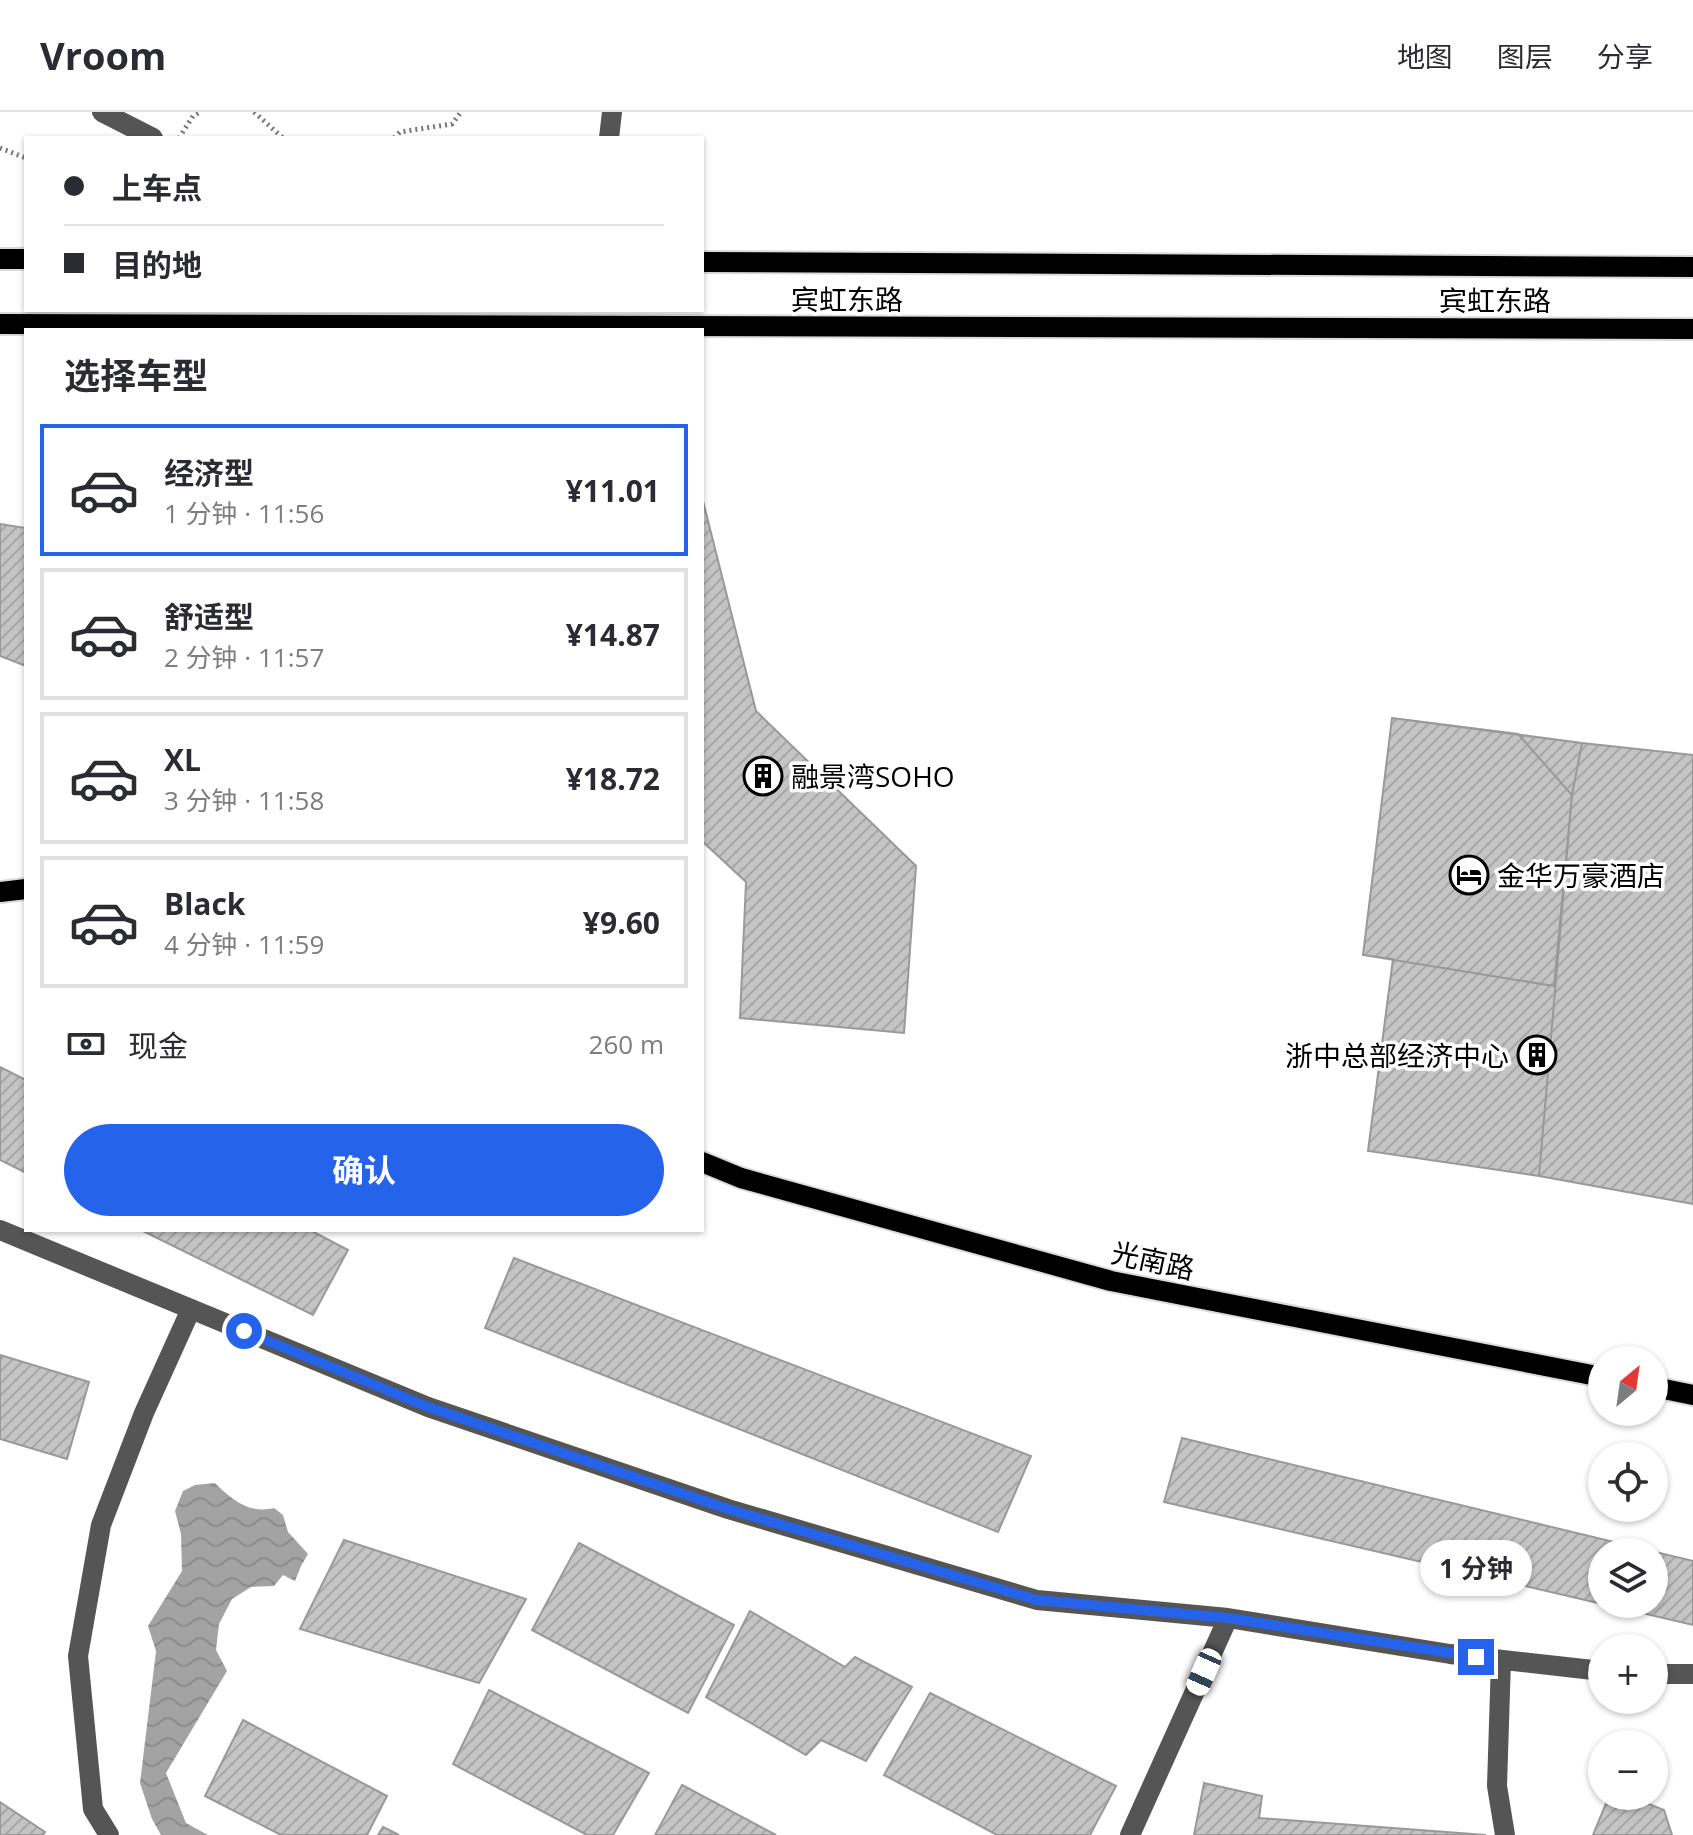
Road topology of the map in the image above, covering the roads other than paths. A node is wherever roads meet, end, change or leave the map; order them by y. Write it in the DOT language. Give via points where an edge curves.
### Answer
graph roads {
  1 [pos="102,112"];
  2 [pos="612,112"];
  3 [pos="149,136"];
  4 [pos="609,136"];
  5 [pos="0,259"];
  6 [pos="24,259"];
  7 [pos="704,262"];
  8 [pos="1693,267"];
  9 [pos="0,324"];
  10 [pos="1693,329"];
  11 [pos="24,889"];
  12 [pos="0,892"];
  13 [pos="704,1163"];
  14 [pos="0,1230"];
  15 [pos="191,1309"];
  16 [pos="1588,1374"];
  17 [pos="1668,1390"];
  18 [pos="1693,1395"];
  19 [pos="1228,1618"];
  20 [pos="1501,1660"];
  21 [pos="1588,1669"];
  22 [pos="1668,1674"];
  23 [pos="1693,1674"];
  24 [pos="109,1835"];
  25 [pos="1130,1835"];
  26 [pos="1505,1835"];
  1 -- 3 [label="street"];
  2 -- 4 [label="street"];
  5 -- 6 [label="main road"];
  7 -- 8 [label="main road, 宾虹东路"];
  9 -- 10 [label="main road, 宾虹东路"];
  11 -- 12 [label="main road"];
  13 -- 16 [label="main road, 光南路" via="741,1178 1111,1281"];
  14 -- 15 [label="street"];
  15 -- 19 [label="street" via="428,1407 728,1509 1037,1600"];
  15 -- 24 [label="street" via="101,1525 78,1656 93,1809"];
  17 -- 18 [label="main road"];
  19 -- 20 [label="street"];
  19 -- 25 [label="street"];
  20 -- 21 [label="street"];
  20 -- 26 [label="street" via="1497,1786"];
  22 -- 23 [label="street"];
}
